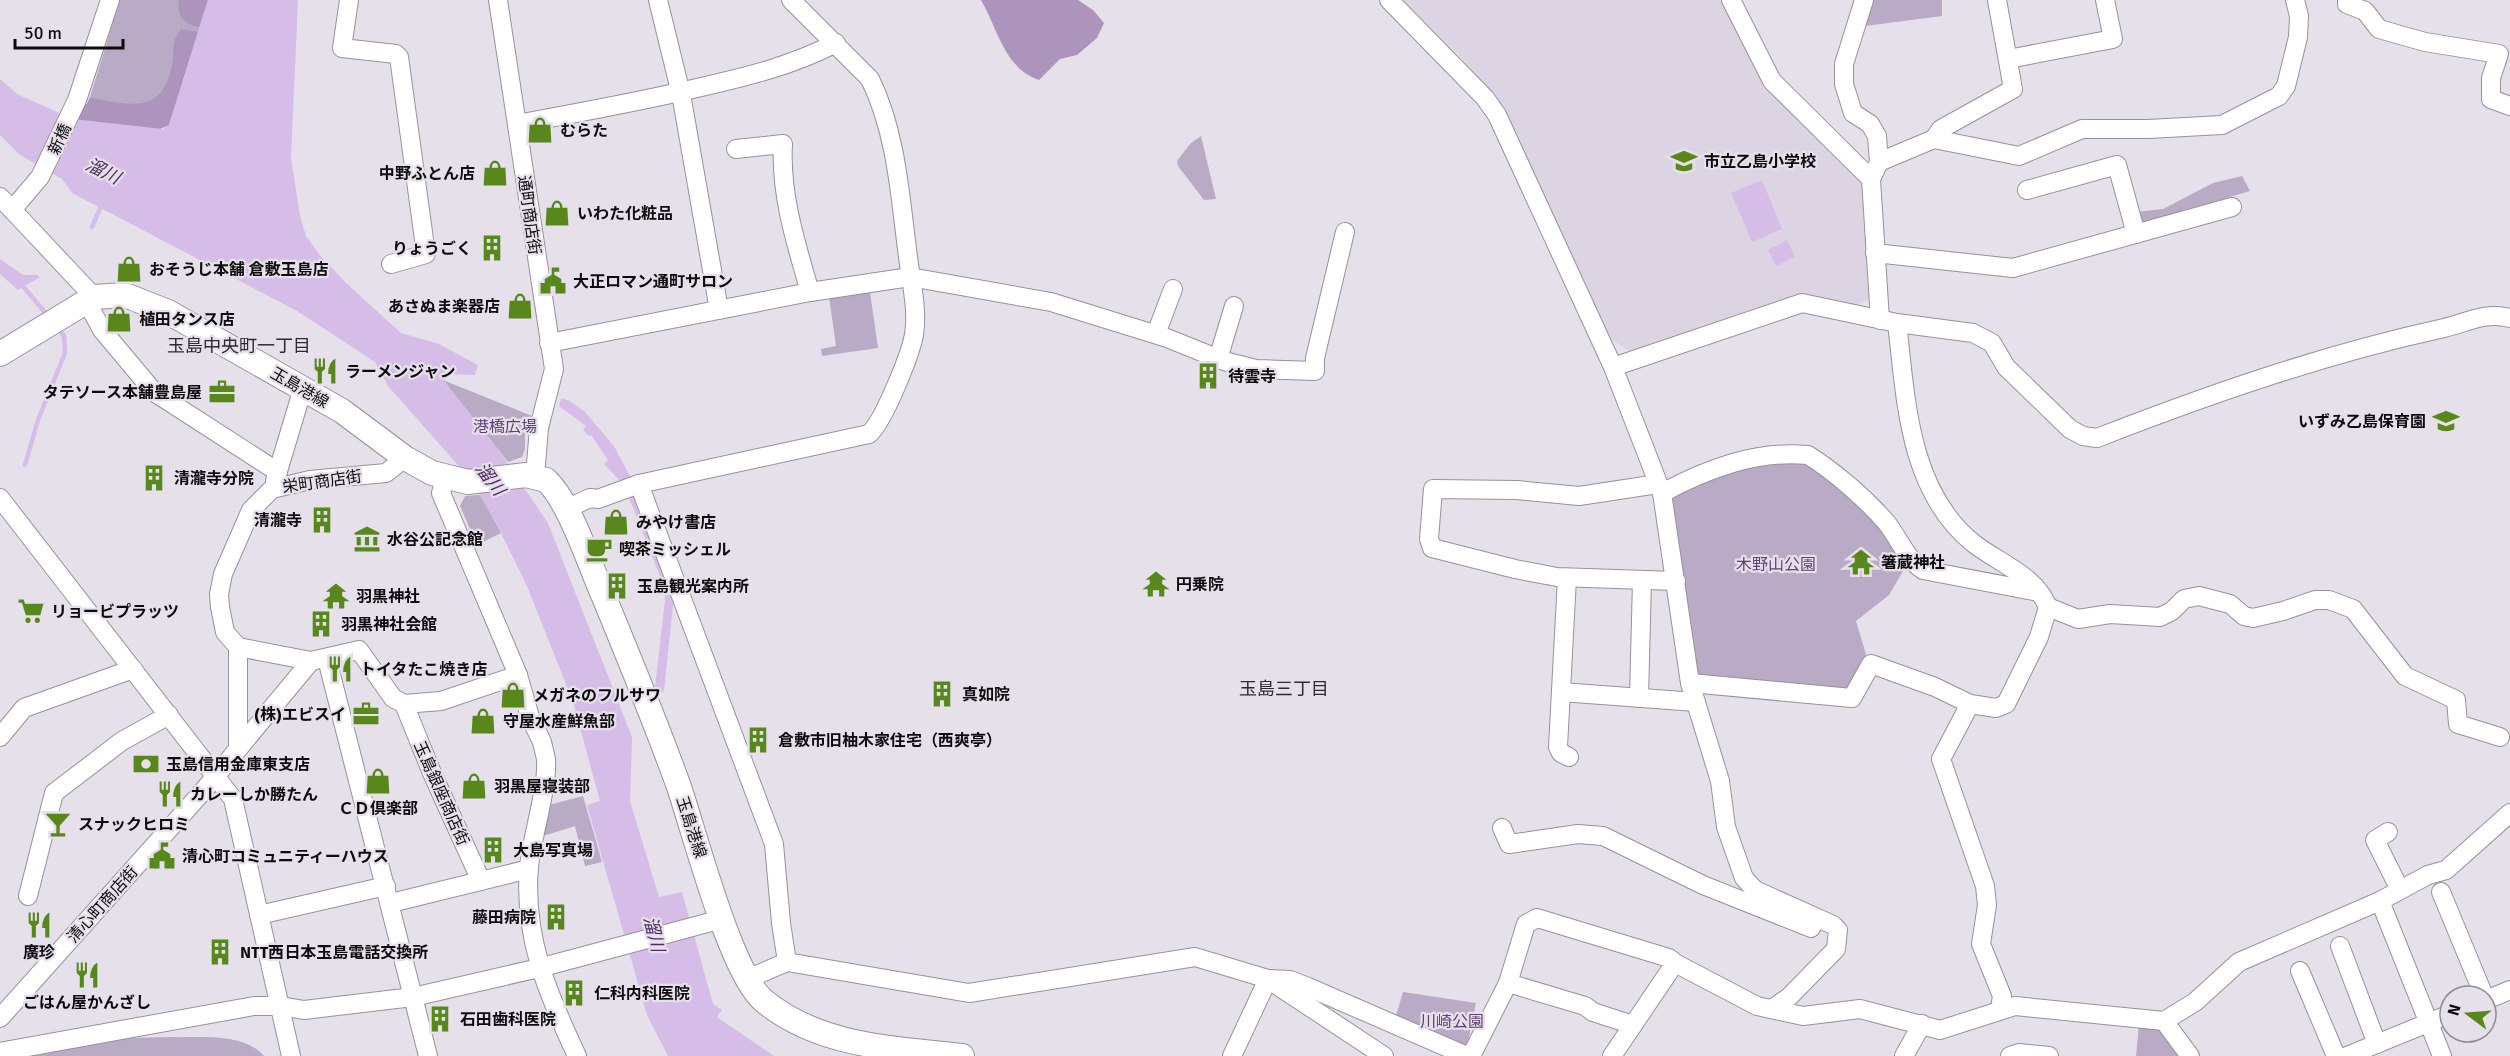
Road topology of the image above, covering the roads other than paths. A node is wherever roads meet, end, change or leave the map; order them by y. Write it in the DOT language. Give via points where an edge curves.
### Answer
graph roads {
  1 [pos="110,0"];
  2 [pos="349,0"];
  3 [pos="498,0"];
  4 [pos="658,0"];
  5 [pos="791,0"];
  6 [pos="1389,0"];
  7 [pos="1731,0"];
  8 [pos="1864,0"];
  9 [pos="1997,0"];
  10 [pos="2105,0"];
  11 [pos="2295,0"];
  12 [pos="2348,0"];
  13 [pos="836,43"];
  14 [pos="2008,59"];
  15 [pos="681,94"];
  16 [pos="2510,106"];
  17 [pos="517,124"];
  18 [pos="1934,140"];
  19 [pos="736,149"];
  20 [pos="1879,162"];
  21 [pos="1871,179"];
  22 [pos="2027,190"];
  23 [pos="6,204"];
  24 [pos="2232,207"];
  25 [pos="1345,232"];
  26 [pos="2136,234"];
  27 [pos="1875,254"];
  28 [pos="391,264"];
  29 [pos="910,276"];
  30 [pos="1173,289"];
  31 [pos="810,292"];
  32 [pos="91,300"];
  33 [pos="1234,306"];
  34 [pos="719,310"];
  35 [pos="2510,318"];
  36 [pos="1888,322"];
  37 [pos="1156,334"];
  38 [pos="549,343"];
  39 [pos="0,354"];
  40 [pos="1218,359"];
  41 [pos="1613,367"];
  42 [pos="303,388"];
  43 [pos="405,458"];
  44 [pos="530,475"];
  45 [pos="445,478"];
  46 [pos="275,480"];
  47 [pos="632,487"];
  48 [pos="1660,489"];
  49 [pos="1,501"];
  50 [pos="566,509"];
  51 [pos="1567,578"];
  52 [pos="1642,580"];
  53 [pos="1676,581"];
  54 [pos="2044,600"];
  55 [pos="238,647"];
  56 [pos="319,660"];
  57 [pos="133,669"];
  58 [pos="518,675"];
  59 [pos="1690,683"];
  60 [pos="1561,692"];
  61 [pos="1639,698"];
  62 [pos="1696,702"];
  63 [pos="404,704"];
  64 [pos="1970,704"];
  65 [pos="169,715"];
  66 [pos="0,737"];
  67 [pos="2500,737"];
  68 [pos="238,749"];
  69 [pos="1569,757"];
  70 [pos="217,775"];
  71 [pos="2510,813"];
  72 [pos="1502,828"];
  73 [pos="2388,832"];
  74 [pos="529,868"];
  75 [pos="481,881"];
  76 [pos="2400,890"];
  77 [pos="2442,892"];
  78 [pos="389,895"];
  79 [pos="28,896"];
  80 [pos="2380,901"];
  81 [pos="259,915"];
  82 [pos="722,919"];
  83 [pos="1839,939"];
  84 [pos="2340,946"];
  85 [pos="787,962"];
  86 [pos="1675,963"];
  87 [pos="539,968"];
  88 [pos="2300,971"];
  89 [pos="747,979"];
  90 [pos="1268,979"];
  91 [pos="1508,983"];
  92 [pos="2479,984"];
  93 [pos="413,997"];
  94 [pos="281,1006"];
  95 [pos="1772,1009"];
  96 [pos="2000,1009"];
  97 [pos="0,1018"];
  98 [pos="2438,1019"];
  99 [pos="2164,1021"];
  100 [pos="2429,1023"];
  101 [pos="1922,1024"];
  102 [pos="1633,1025"];
  103 [pos="2377,1044"];
  104 [pos="0,1052"];
  105 [pos="291,1056"];
  106 [pos="428,1056"];
  107 [pos="577,1056"];
  108 [pos="962,1056"];
  109 [pos="1232,1056"];
  110 [pos="1384,1056"];
  111 [pos="1469,1056"];
  112 [pos="1612,1056"];
  113 [pos="1904,1056"];
  114 [pos="2010,1056"];
  115 [pos="2049,1056"];
  116 [pos="2190,1056"];
  117 [pos="2336,1056"];
  118 [pos="2347,1056"];
  119 [pos="2442,1056"];
  1 -- 23 [label="street, 新橋" via="77,100 40,177"];
  2 -- 28 [label="street" via="342,48 399,57 426,254"];
  3 -- 17 [label="street, 通町商店街"];
  4 -- 15 [label="street"];
  5 -- 13 [label="street"];
  6 -- 41 [label="street" via="1478,90 1497,115"];
  7 -- 21 [label="street" via="1772,81"];
  8 -- 20 [label="street" via="1844,64 1844,84 1853,114 1870,124 1877,136"];
  9 -- 14 [label="street"];
  10 -- 14 [label="street" via="2113,39"];
  11 -- 18 [label="street" via="2298,37 2286,86 2279,96 2222,125 2082,129 2019,156"];
  12 -- 16 [label="street" via="2347,4 2365,11 2379,29 2425,42 2499,54 2491,78 2491,99"];
  13 -- 15 [label="street" via="770,72"];
  13 -- 29 [label="street" via="870,79 878,95 894,149"];
  14 -- 18 [label="street" via="2013,88 1941,129"];
  15 -- 17 [label="street"];
  15 -- 34 [label="street"];
  17 -- 38 [label="street, 通町商店街"];
  18 -- 20 [label="street"];
  19 -- 31 [label="street" via="783,144 792,230"];
  20 -- 21 [label="street"];
  21 -- 27 [label="street"];
  22 -- 26 [label="street" via="2117,165"];
  23 -- 32 [label="street"];
  24 -- 26 [label="street"];
  25 -- 40 [label="street" via="1315,371 1256,369"];
  26 -- 27 [label="street" via="2013,268"];
  27 -- 36 [label="street"];
  29 -- 31 [label="street"];
  29 -- 37 [label="street" via="1051,302"];
  29 -- 47 [label="street" via="914,333 906,361 881,417 869,434"];
  30 -- 37 [label="street"];
  31 -- 34 [label="street"];
  32 -- 39 [label="main road, 玉島港線"];
  32 -- 42 [label="main road, 玉島港線" via="125,295 148,302"];
  32 -- 46 [label="street" via="102,330 154,392"];
  33 -- 40 [label="street"];
  34 -- 38 [label="street"];
  35 -- 36 [label="street" via="2480,317 2384,341 2230,388 2097,438 2070,429 2006,367 1992,343 1973,333"];
  36 -- 41 [label="street" via="1802,303"];
  36 -- 54 [label="street" via="1910,432 1933,493 1953,523 1973,543 2021,574"];
  37 -- 40 [label="street"];
  38 -- 44 [label="street, 通町商店街" via="554,369"];
  41 -- 48 [label="street"];
  42 -- 43 [label="main road, 玉島港線" via="342,411"];
  42 -- 46 [label="street"];
  43 -- 45 [label="main road, 玉島港線"];
  43 -- 46 [label="street, 栄町商店街" via="386,472"];
  44 -- 45 [label="main road, 玉島港線" via="468,482"];
  44 -- 50 [label="main road, 玉島港線" via="552,485"];
  45 -- 58 [label="street" via="441,493"];
  46 -- 55 [label="street, 栄町商店街" via="251,510 223,574 219,594 225,632"];
  47 -- 50 [label="street"];
  47 -- 85 [label="street" via="774,844"];
  48 -- 51 [label="street" via="1579,496 1517,490 1433,489 1429,539 1432,548"];
  48 -- 53 [label="street"];
  48 -- 54 [label="street" via="1726,465 1761,457 1808,455 1873,509 1915,565 1923,570"];
  49 -- 57 [label="street"];
  50 -- 82 [label="main road, 玉島港線" via="638,676"];
  51 -- 52 [label="street"];
  51 -- 60 [label="street"];
  52 -- 53 [label="street"];
  52 -- 61 [label="street"];
  53 -- 59 [label="street"];
  54 -- 64 [label="street" via="2038,637 2006,704 1996,708"];
  54 -- 67 [label="street" via="2078,619 2110,614 2160,617 2184,599 2199,596 2230,604 2253,618 2315,600 2329,600 2353,609 2405,676 2456,700 2458,723"];
  55 -- 56 [label="street"];
  55 -- 68 [label="street"];
  56 -- 63 [label="street, 玉島銀座商店街" via="359,650 393,698"];
  56 -- 68 [label="street, 清心町商店街"];
  56 -- 78 [label="street"];
  57 -- 65 [label="street"];
  57 -- 66 [label="street" via="24,708"];
  58 -- 63 [label="street" via="441,701"];
  58 -- 74 [label="street" via="547,766"];
  59 -- 62 [label="street"];
  59 -- 64 [label="street" via="1852,698 1871,664"];
  60 -- 61 [label="street"];
  60 -- 69 [label="street" via="1558,747"];
  61 -- 62 [label="street"];
  62 -- 83 [label="street" via="1720,781 1726,827 1744,878 1755,890 1833,924"];
  63 -- 75 [label="street, 玉島銀座商店街"];
  64 -- 96 [label="street" via="1941,759 1985,886 1987,905 1981,944 2002,996"];
  65 -- 70 [label="street"];
  65 -- 79 [label="street" via="122,741 54,793"];
  68 -- 70 [label="street, 清心町商店街"];
  70 -- 81 [label="street" via="233,799"];
  70 -- 97 [label="street, 清心町商店街"];
  71 -- 76 [label="street" via="2446,870"];
  72 -- 83 [label="street" via="1509,844 1578,834 1603,836 1702,885"];
  73 -- 76 [label="street" via="2375,840"];
  74 -- 75 [label="street"];
  74 -- 87 [label="street" via="529,899"];
  75 -- 78 [label="street"];
  76 -- 80 [label="street"];
  77 -- 92 [label="street"];
  78 -- 81 [label="street"];
  78 -- 93 [label="street"];
  80 -- 99 [label="street" via="2239,962 2195,1002"];
  80 -- 100 [label="street"];
  81 -- 94 [label="street"];
  82 -- 87 [label="street"];
  82 -- 89 [label="main road, 玉島港線"];
  83 -- 95 [label="street" via="1836,949"];
  84 -- 103 [label="street"];
  85 -- 89 [label="street"];
  85 -- 90 [label="street" via="969,993 1196,957"];
  86 -- 91 [label="street" via="1537,918 1526,924"];
  86 -- 95 [label="street" via="1757,1006"];
  86 -- 102 [label="street"];
  87 -- 93 [label="street"];
  87 -- 107 [label="street"];
  88 -- 117 [label="street"];
  89 -- 108 [label="main road, 玉島港線" via="762,999 780,1013 824,1036"];
  90 -- 109 [label="street"];
  90 -- 110 [label="street"];
  90 -- 111 [label="street" via="1308,987"];
  91 -- 102 [label="street"];
  91 -- 111 [label="street"];
  93 -- 94 [label="street" via="304,1010"];
  93 -- 106 [label="street"];
  94 -- 104 [label="street" via="211,1012"];
  94 -- 105 [label="street"];
  95 -- 101 [label="street" via="1803,1016 1860,1009"];
  96 -- 99 [label="street" via="2015,1006"];
  96 -- 101 [label="street" via="1940,1030"];
  98 -- 100 [label="street"];
  99 -- 116 [label="street"];
  100 -- 103 [label="street"];
  100 -- 119 [label="street"];
  101 -- 113 [label="street"];
  102 -- 112 [label="street"];
  103 -- 118 [label="street"];
  114 -- 115 [label="street"];
}
